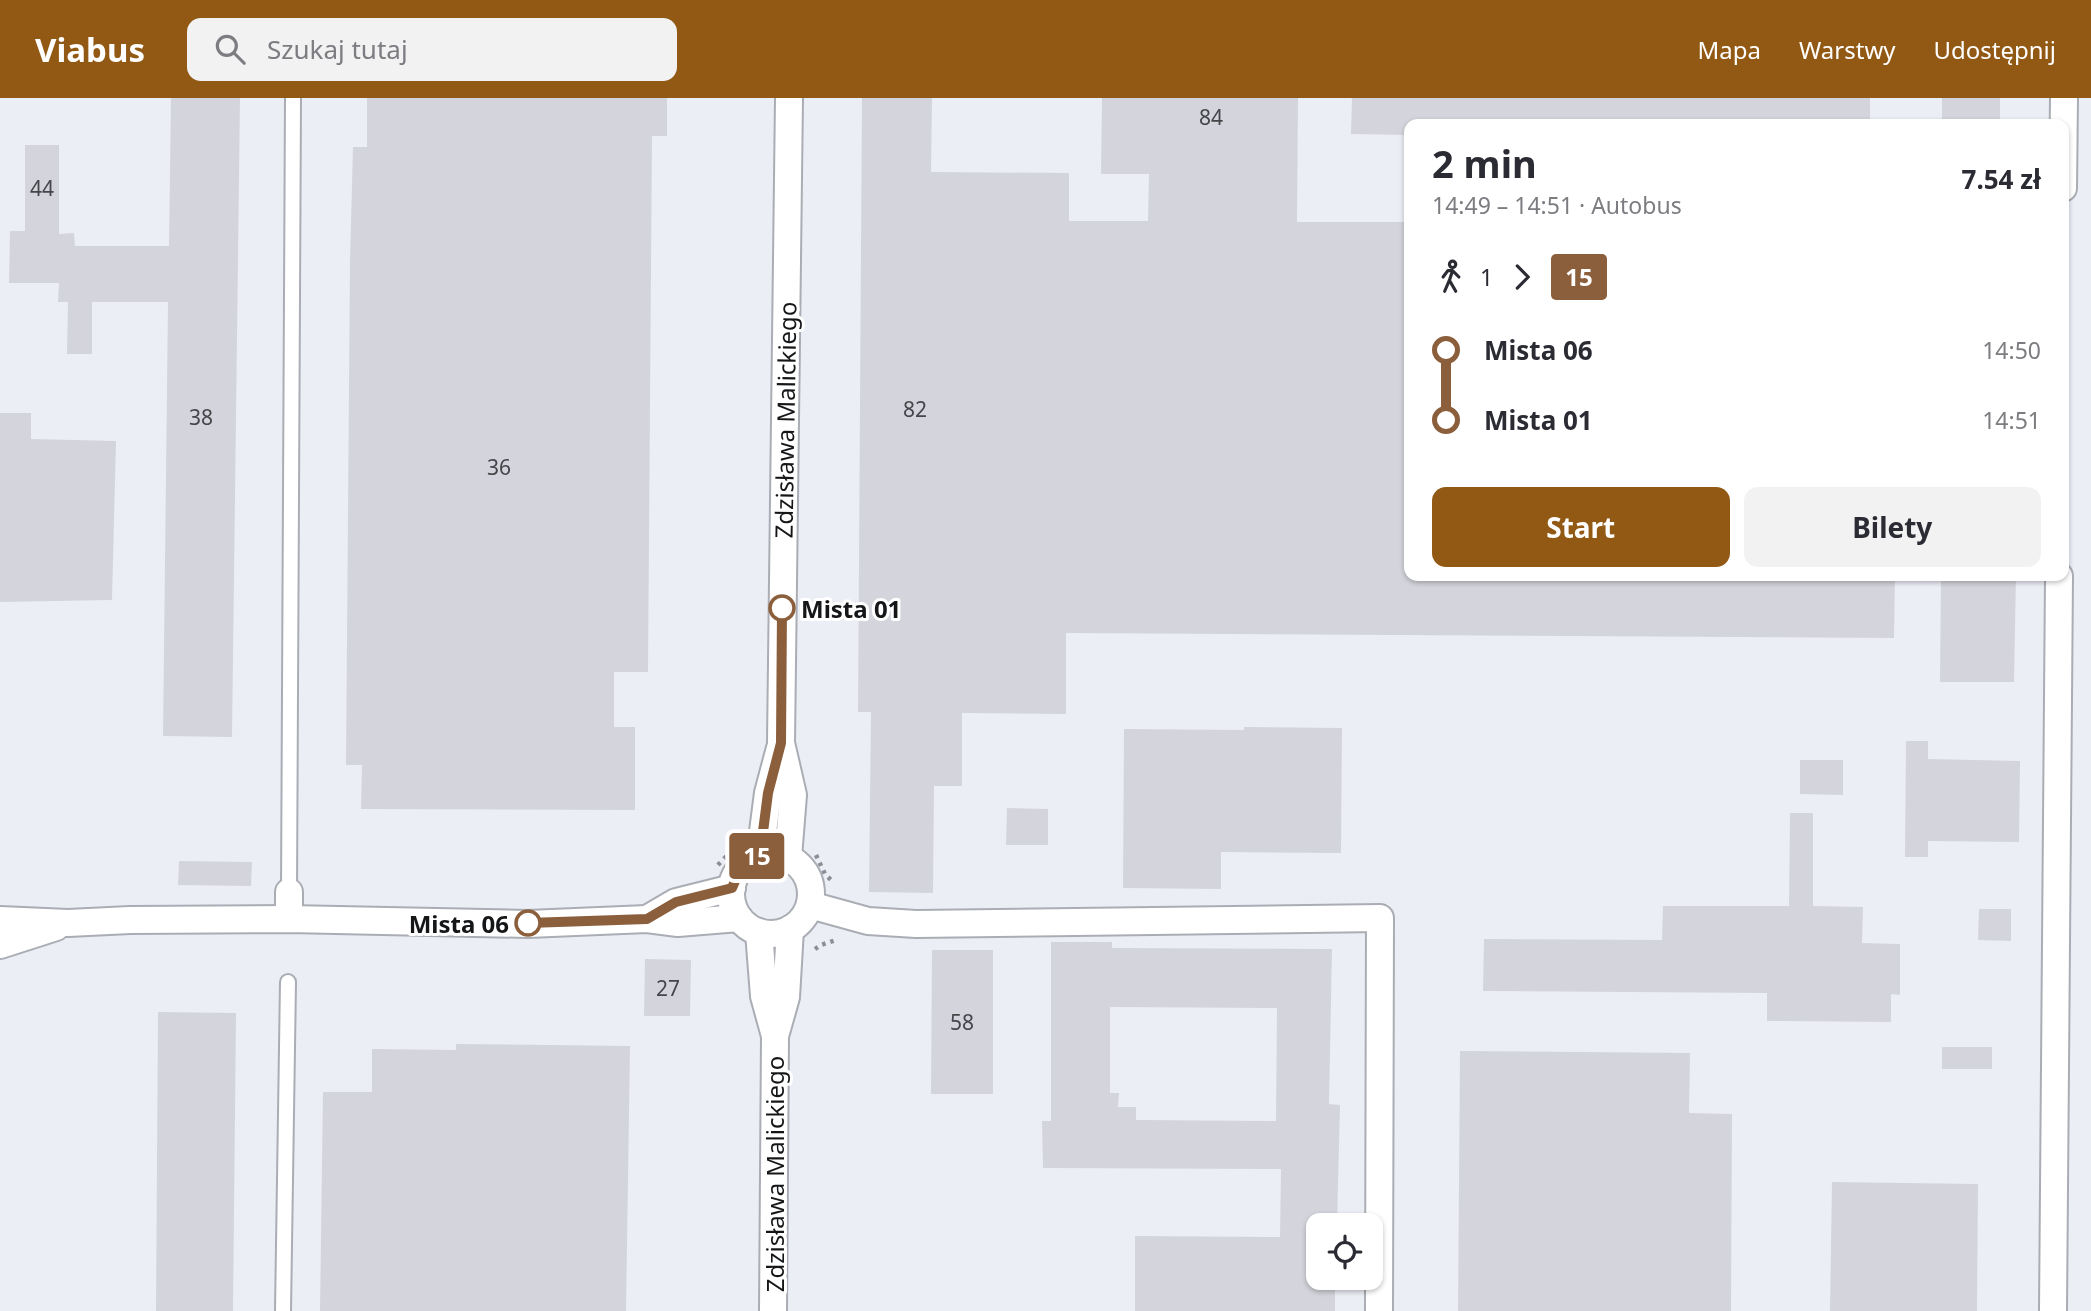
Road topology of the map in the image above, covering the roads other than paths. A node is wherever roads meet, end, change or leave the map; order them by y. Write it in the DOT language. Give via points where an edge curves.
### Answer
graph roads {
  1 [pos="293,98"];
  2 [pos="789,98"];
  3 [pos="2064,98"];
  4 [pos="2064,119"];
  5 [pos="2059,581"];
  6 [pos="781,743"];
  7 [pos="760,855"];
  8 [pos="788,857"];
  9 [pos="732,888"];
  10 [pos="289,892"];
  11 [pos="810,905"];
  12 [pos="289,919"];
  13 [pos="647,919"];
  14 [pos="0,920"];
  15 [pos="68,923"];
  16 [pos="749,925"];
  17 [pos="790,929"];
  18 [pos="0,945"];
  19 [pos="288,982"];
  20 [pos="775,1036"];
  21 [pos="283,1311"];
  22 [pos="773,1311"];
  23 [pos="1379,1311"];
  24 [pos="2053,1311"];
  1 -- 10 [label="lane"];
  2 -- 6 [label="street, Zdzisława Malickiego"];
  3 -- 4 [label="street"];
  5 -- 24 [label="street"];
  6 -- 7 [label="street, Zdzisława Malickiego" via="768,793"];
  6 -- 8 [label="street, Zdzisława Malickiego" via="793,794"];
  7 -- 8 [label="street"];
  7 -- 9 [label="street" via="741,867"];
  8 -- 11 [label="street" via="805,872 812,893"];
  9 -- 13 [label="street" via="676,902"];
  9 -- 16 [label="street" via="731,898"];
  10 -- 12 [label="street"];
  11 -- 17 [label="street"];
  11 -- 23 [label="street" via="868,922 916,924 1380,918"];
  12 -- 13 [label="street" via="528,923"];
  12 -- 15 [label="street"];
  13 -- 16 [label="street"];
  14 -- 15 [label="street"];
  15 -- 18 [label="street"];
  16 -- 17 [label="street" via="780,933"];
  16 -- 20 [label="street, Zdzisława Malickiego"];
  17 -- 20 [label="street, Zdzisława Malickiego" via="786,997"];
  19 -- 21 [label="lane"];
  20 -- 22 [label="street, Zdzisława Malickiego"];
}
